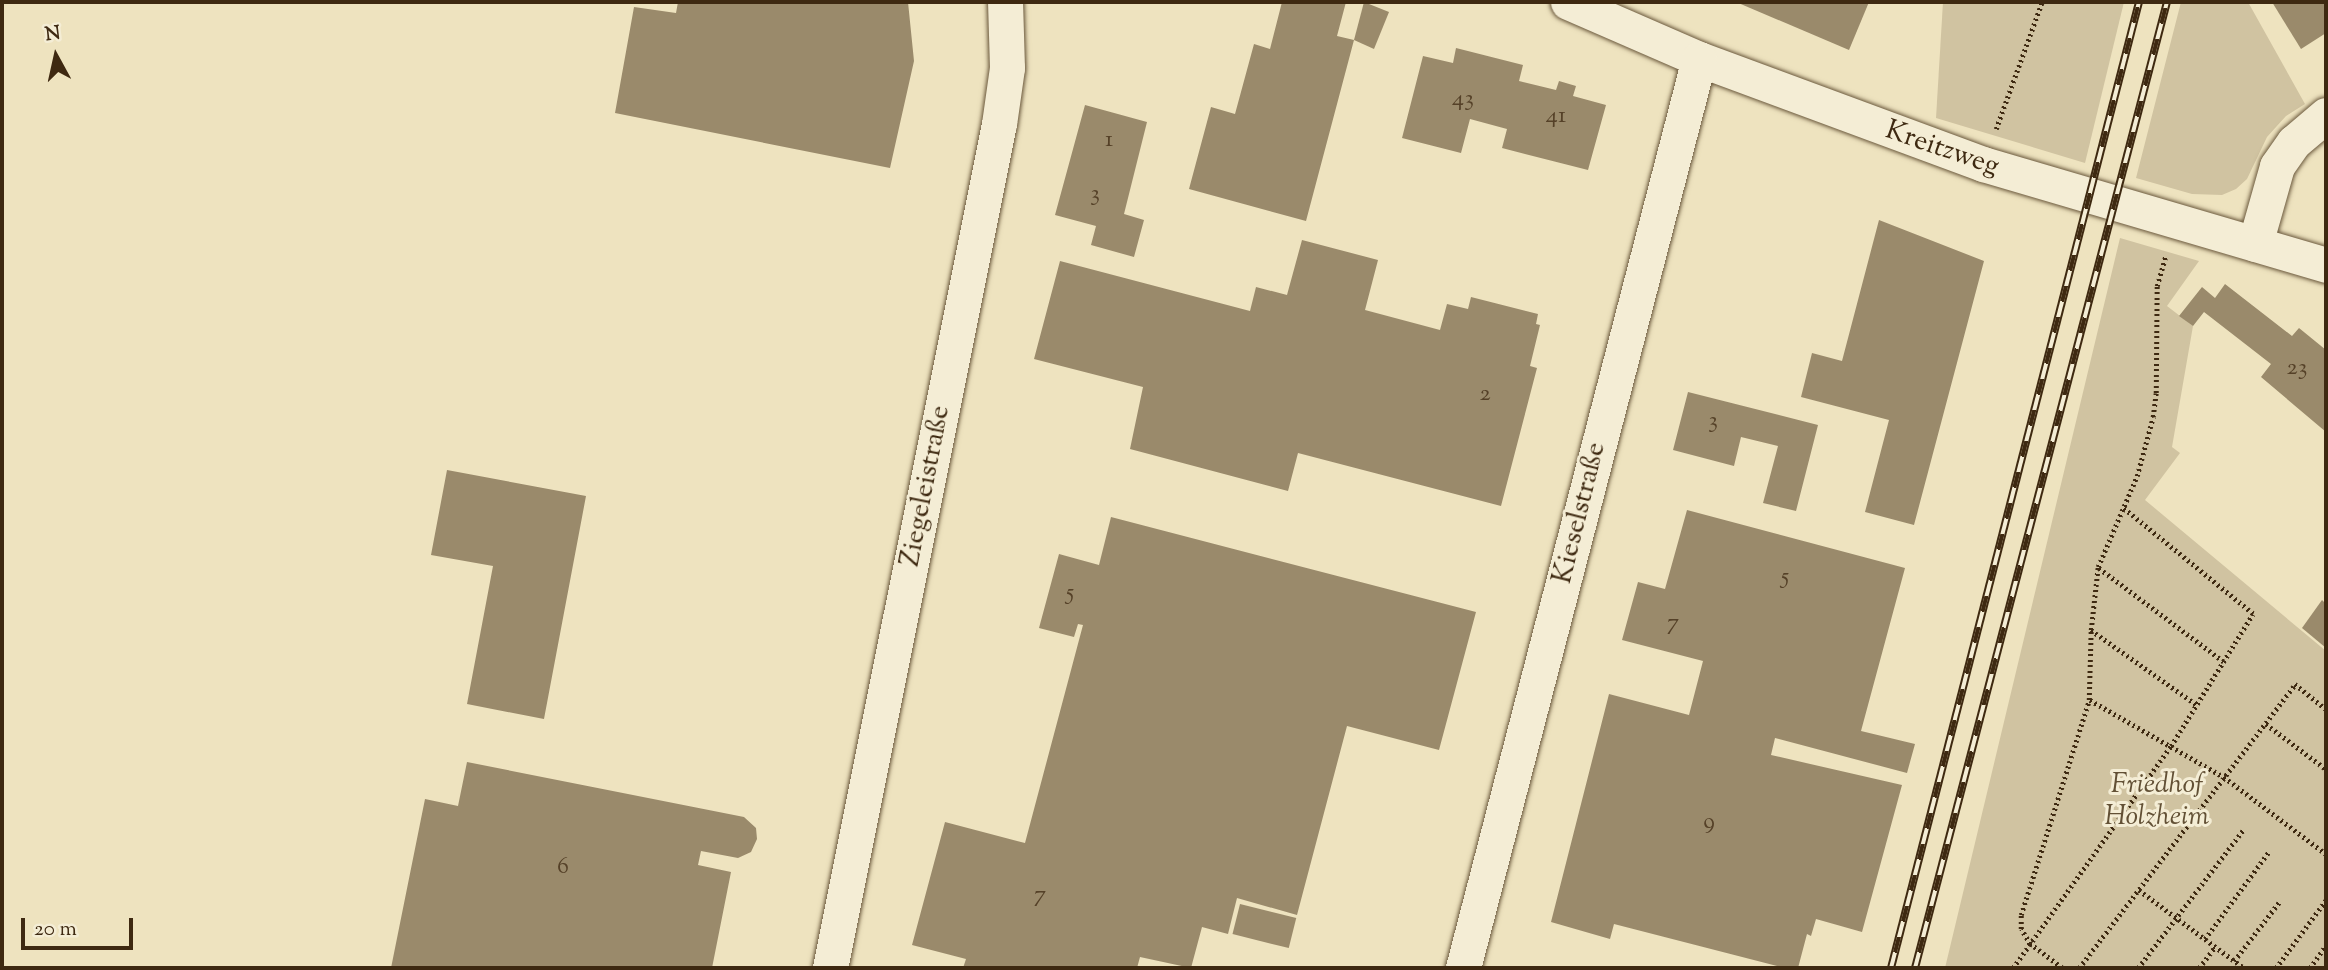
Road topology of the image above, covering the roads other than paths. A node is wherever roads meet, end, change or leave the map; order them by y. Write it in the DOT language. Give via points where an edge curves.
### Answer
graph roads {
  1 [pos="1005,2"];
  2 [pos="1567,2"];
  3 [pos="1699,59"];
  4 [pos="2326,115"];
  5 [pos="2255,244"];
  6 [pos="2326,265"];
  7 [pos="830,968"];
  8 [pos="1462,968"];
  1 -- 7 [label="street, Ziegeleistraße" via="1007,68 999,124"];
  2 -- 3 [label="street, Kreitzweg"];
  3 -- 5 [label="street, Kreitzweg" via="1983,164"];
  3 -- 8 [label="street, Kieselstraße"];
  4 -- 5 [label="street" via="2294,142 2277,166"];
  5 -- 6 [label="street, Kreitzweg"];
}
